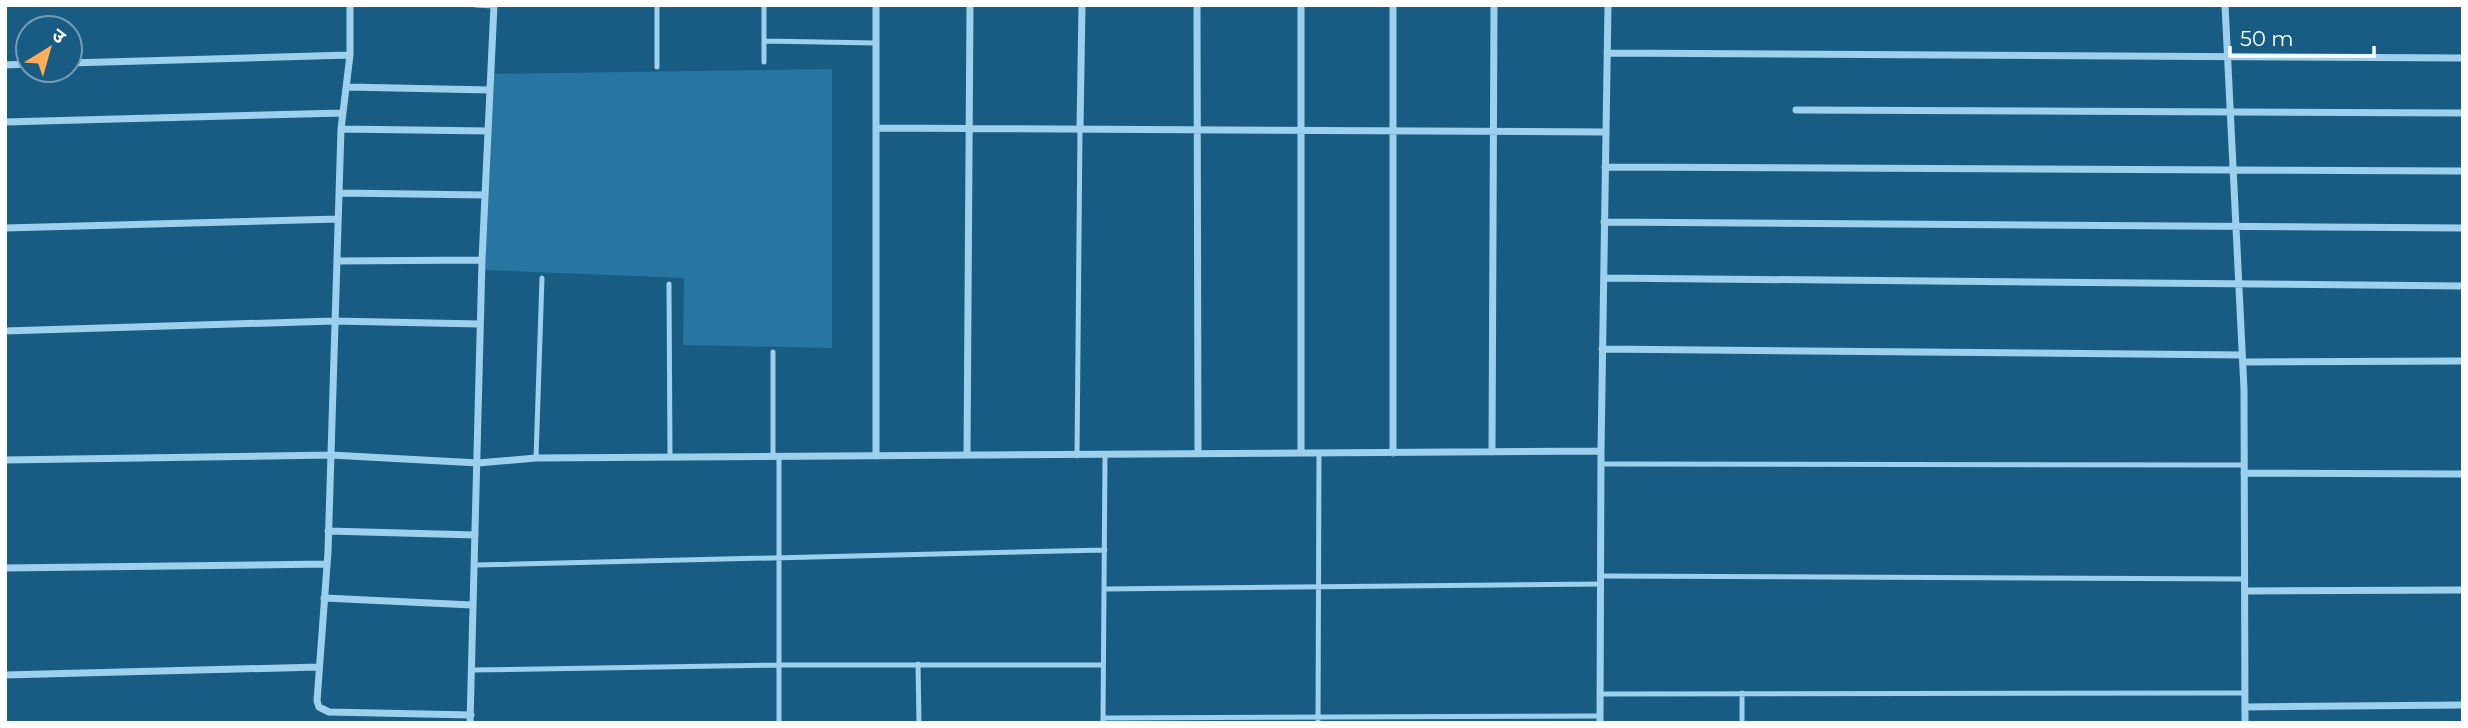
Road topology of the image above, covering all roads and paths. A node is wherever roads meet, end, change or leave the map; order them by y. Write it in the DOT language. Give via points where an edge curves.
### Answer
graph roads {
  1 [pos="350,5"];
  2 [pos="475,5"];
  3 [pos="657,5"];
  4 [pos="764,5"];
  5 [pos="876,5"];
  6 [pos="970,5"];
  7 [pos="1082,5"];
  8 [pos="1197,5"];
  9 [pos="1301,5"];
  10 [pos="1393,5"];
  11 [pos="1494,5"];
  12 [pos="1608,5"];
  13 [pos="2225,5"];
  14 [pos="494,6"];
  15 [pos="764,41"];
  16 [pos="876,43"];
  17 [pos="1607,53"];
  18 [pos="350,55"];
  19 [pos="2228,56"];
  20 [pos="2463,58"];
  21 [pos="764,62"];
  22 [pos="84,63"];
  23 [pos="657,68"];
  24 [pos="347,88"];
  25 [pos="490,90"];
  26 [pos="1796,110"];
  27 [pos="2231,112"];
  28 [pos="343,113"];
  29 [pos="2463,113"];
  30 [pos="5,122"];
  31 [pos="876,128"];
  32 [pos="341,129"];
  33 [pos="970,129"];
  34 [pos="1080,129"];
  35 [pos="1197,130"];
  36 [pos="1301,130"];
  37 [pos="488,131"];
  38 [pos="1393,131"];
  39 [pos="1494,131"];
  40 [pos="1606,132"];
  41 [pos="1605,167"];
  42 [pos="2234,171"];
  43 [pos="2463,171"];
  44 [pos="340,192"];
  45 [pos="485,195"];
  46 [pos="338,219"];
  47 [pos="1604,222"];
  48 [pos="5,228"];
  49 [pos="2236,228"];
  50 [pos="2463,228"];
  51 [pos="482,260"];
  52 [pos="338,261"];
  53 [pos="542,278"];
  54 [pos="1604,278"];
  55 [pos="670,284"];
  56 [pos="2239,285"];
  57 [pos="2463,286"];
  58 [pos="334,321"];
  59 [pos="480,324"];
  60 [pos="5,331"];
  61 [pos="1602,349"];
  62 [pos="774,352"];
  63 [pos="2242,359"];
  64 [pos="2463,361"];
  65 [pos="1601,451"];
  66 [pos="1492,452"];
  67 [pos="1301,453"];
  68 [pos="1319,453"];
  69 [pos="1393,453"];
  70 [pos="1198,454"];
  71 [pos="331,455"];
  72 [pos="967,455"];
  73 [pos="776,456"];
  74 [pos="876,456"];
  75 [pos="1077,456"];
  76 [pos="1105,456"];
  77 [pos="670,457"];
  78 [pos="537,458"];
  79 [pos="5,460"];
  80 [pos="478,463"];
  81 [pos="1601,464"];
  82 [pos="2244,469"];
  83 [pos="2463,474"];
  84 [pos="328,531"];
  85 [pos="475,535"];
  86 [pos="1105,550"];
  87 [pos="780,559"];
  88 [pos="327,564"];
  89 [pos="474,565"];
  90 [pos="5,568"];
  91 [pos="2245,579"];
  92 [pos="1601,580"];
  93 [pos="1318,585"];
  94 [pos="1104,589"];
  95 [pos="2463,590"];
  96 [pos="2245,591"];
  97 [pos="324,598"];
  98 [pos="472,605"];
  99 [pos="780,664"];
  100 [pos="918,664"];
  101 [pos="1102,665"];
  102 [pos="319,667"];
  103 [pos="473,670"];
  104 [pos="5,674"];
  105 [pos="1742,693"];
  106 [pos="2245,693"];
  107 [pos="1601,694"];
  108 [pos="2463,705"];
  109 [pos="2245,707"];
  110 [pos="470,719"];
  111 [pos="1318,719"];
  112 [pos="1104,720"];
  113 [pos="1600,720"];
  114 [pos="779,723"];
  115 [pos="919,723"];
  116 [pos="1742,723"];
  117 [pos="2245,723"];
  1 -- 18 [label="street"];
  2 -- 14 [label="lane"];
  3 -- 23 [label="lane"];
  4 -- 15 [label="lane"];
  5 -- 16 [label="street"];
  6 -- 33 [label="street"];
  7 -- 34 [label="street"];
  8 -- 35 [label="street"];
  9 -- 36 [label="street"];
  10 -- 38 [label="street"];
  11 -- 39 [label="street"];
  12 -- 17 [label="street"];
  13 -- 19 [label="street"];
  14 -- 25 [label="street"];
  15 -- 16 [label="lane"];
  15 -- 21 [label="lane"];
  16 -- 31 [label="street"];
  17 -- 19 [label="street"];
  17 -- 40 [label="street"];
  18 -- 22 [label="street"];
  18 -- 24 [label="street"];
  19 -- 20 [label="street"];
  19 -- 27 [label="street"];
  24 -- 25 [label="street"];
  24 -- 28 [label="street"];
  25 -- 37 [label="street"];
  26 -- 27 [label="street"];
  27 -- 29 [label="street"];
  27 -- 42 [label="street"];
  28 -- 30 [label="street"];
  28 -- 32 [label="street"];
  31 -- 33 [label="street"];
  31 -- 74 [label="street"];
  32 -- 37 [label="street"];
  32 -- 44 [label="street"];
  33 -- 34 [label="street"];
  33 -- 72 [label="street"];
  34 -- 35 [label="street"];
  34 -- 75 [label="lane"];
  35 -- 36 [label="street"];
  35 -- 70 [label="street"];
  36 -- 38 [label="street"];
  36 -- 67 [label="street"];
  37 -- 45 [label="street"];
  38 -- 39 [label="street"];
  38 -- 69 [label="street"];
  39 -- 40 [label="street"];
  39 -- 66 [label="street"];
  40 -- 41 [label="street"];
  41 -- 42 [label="street"];
  41 -- 47 [label="street"];
  42 -- 43 [label="street"];
  42 -- 49 [label="street"];
  44 -- 45 [label="street"];
  44 -- 46 [label="street"];
  45 -- 51 [label="street"];
  46 -- 48 [label="street"];
  46 -- 52 [label="street"];
  47 -- 49 [label="street"];
  47 -- 54 [label="street"];
  49 -- 50 [label="street"];
  49 -- 56 [label="street"];
  51 -- 52 [label="street"];
  51 -- 59 [label="street"];
  52 -- 58 [label="street"];
  53 -- 78 [label="lane"];
  54 -- 56 [label="street"];
  54 -- 61 [label="street"];
  55 -- 77 [label="lane"];
  56 -- 57 [label="street"];
  56 -- 63 [label="street"];
  58 -- 59 [label="street"];
  58 -- 60 [label="street"];
  58 -- 71 [label="street"];
  59 -- 80 [label="street"];
  61 -- 63 [label="street"];
  61 -- 65 [label="street"];
  62 -- 73 [label="lane"];
  63 -- 64 [label="street"];
  63 -- 82 [label="street"];
  65 -- 66 [label="street"];
  65 -- 81 [label="street"];
  66 -- 69 [label="street"];
  67 -- 68 [label="street"];
  67 -- 70 [label="street"];
  68 -- 69 [label="street"];
  68 -- 93 [label="lane"];
  70 -- 76 [label="street"];
  71 -- 79 [label="street"];
  71 -- 80 [label="street"];
  71 -- 84 [label="street"];
  72 -- 74 [label="street"];
  72 -- 75 [label="street"];
  73 -- 74 [label="street"];
  73 -- 77 [label="street"];
  73 -- 87 [label="lane"];
  75 -- 76 [label="street"];
  76 -- 86 [label="lane"];
  77 -- 78 [label="street"];
  78 -- 80 [label="street"];
  80 -- 85 [label="street"];
  81 -- 82 [label="lane"];
  81 -- 92 [label="street"];
  82 -- 83 [label="street"];
  82 -- 91 [label="street"];
  84 -- 85 [label="street"];
  84 -- 88 [label="street"];
  85 -- 89 [label="street"];
  86 -- 87 [label="lane"];
  86 -- 94 [label="lane"];
  87 -- 89 [label="lane"];
  87 -- 99 [label="lane"];
  88 -- 90 [label="street"];
  88 -- 97 [label="street"];
  89 -- 98 [label="street"];
  91 -- 92 [label="lane"];
  91 -- 96 [label="street"];
  92 -- 93 [label="lane"];
  92 -- 107 [label="street"];
  93 -- 94 [label="lane"];
  93 -- 111 [label="lane"];
  94 -- 101 [label="lane"];
  95 -- 96 [label="street"];
  96 -- 106 [label="street"];
  97 -- 98 [label="street"];
  97 -- 102 [label="street"];
  98 -- 103 [label="street"];
  99 -- 100 [label="lane"];
  99 -- 103 [label="lane"];
  99 -- 114 [label="lane"];
  100 -- 101 [label="lane"];
  100 -- 115 [label="lane"];
  101 -- 112 [label="lane"];
  102 -- 104 [label="street"];
  102 -- 110 [label="street" via="317,701 329,712"];
  103 -- 110 [label="street"];
  105 -- 106 [label="lane"];
  105 -- 107 [label="lane"];
  105 -- 116 [label="lane"];
  106 -- 109 [label="street"];
  107 -- 113 [label="street"];
  108 -- 109 [label="street"];
  109 -- 117 [label="street"];
  111 -- 112 [label="lane"];
  111 -- 113 [label="lane"];
}
